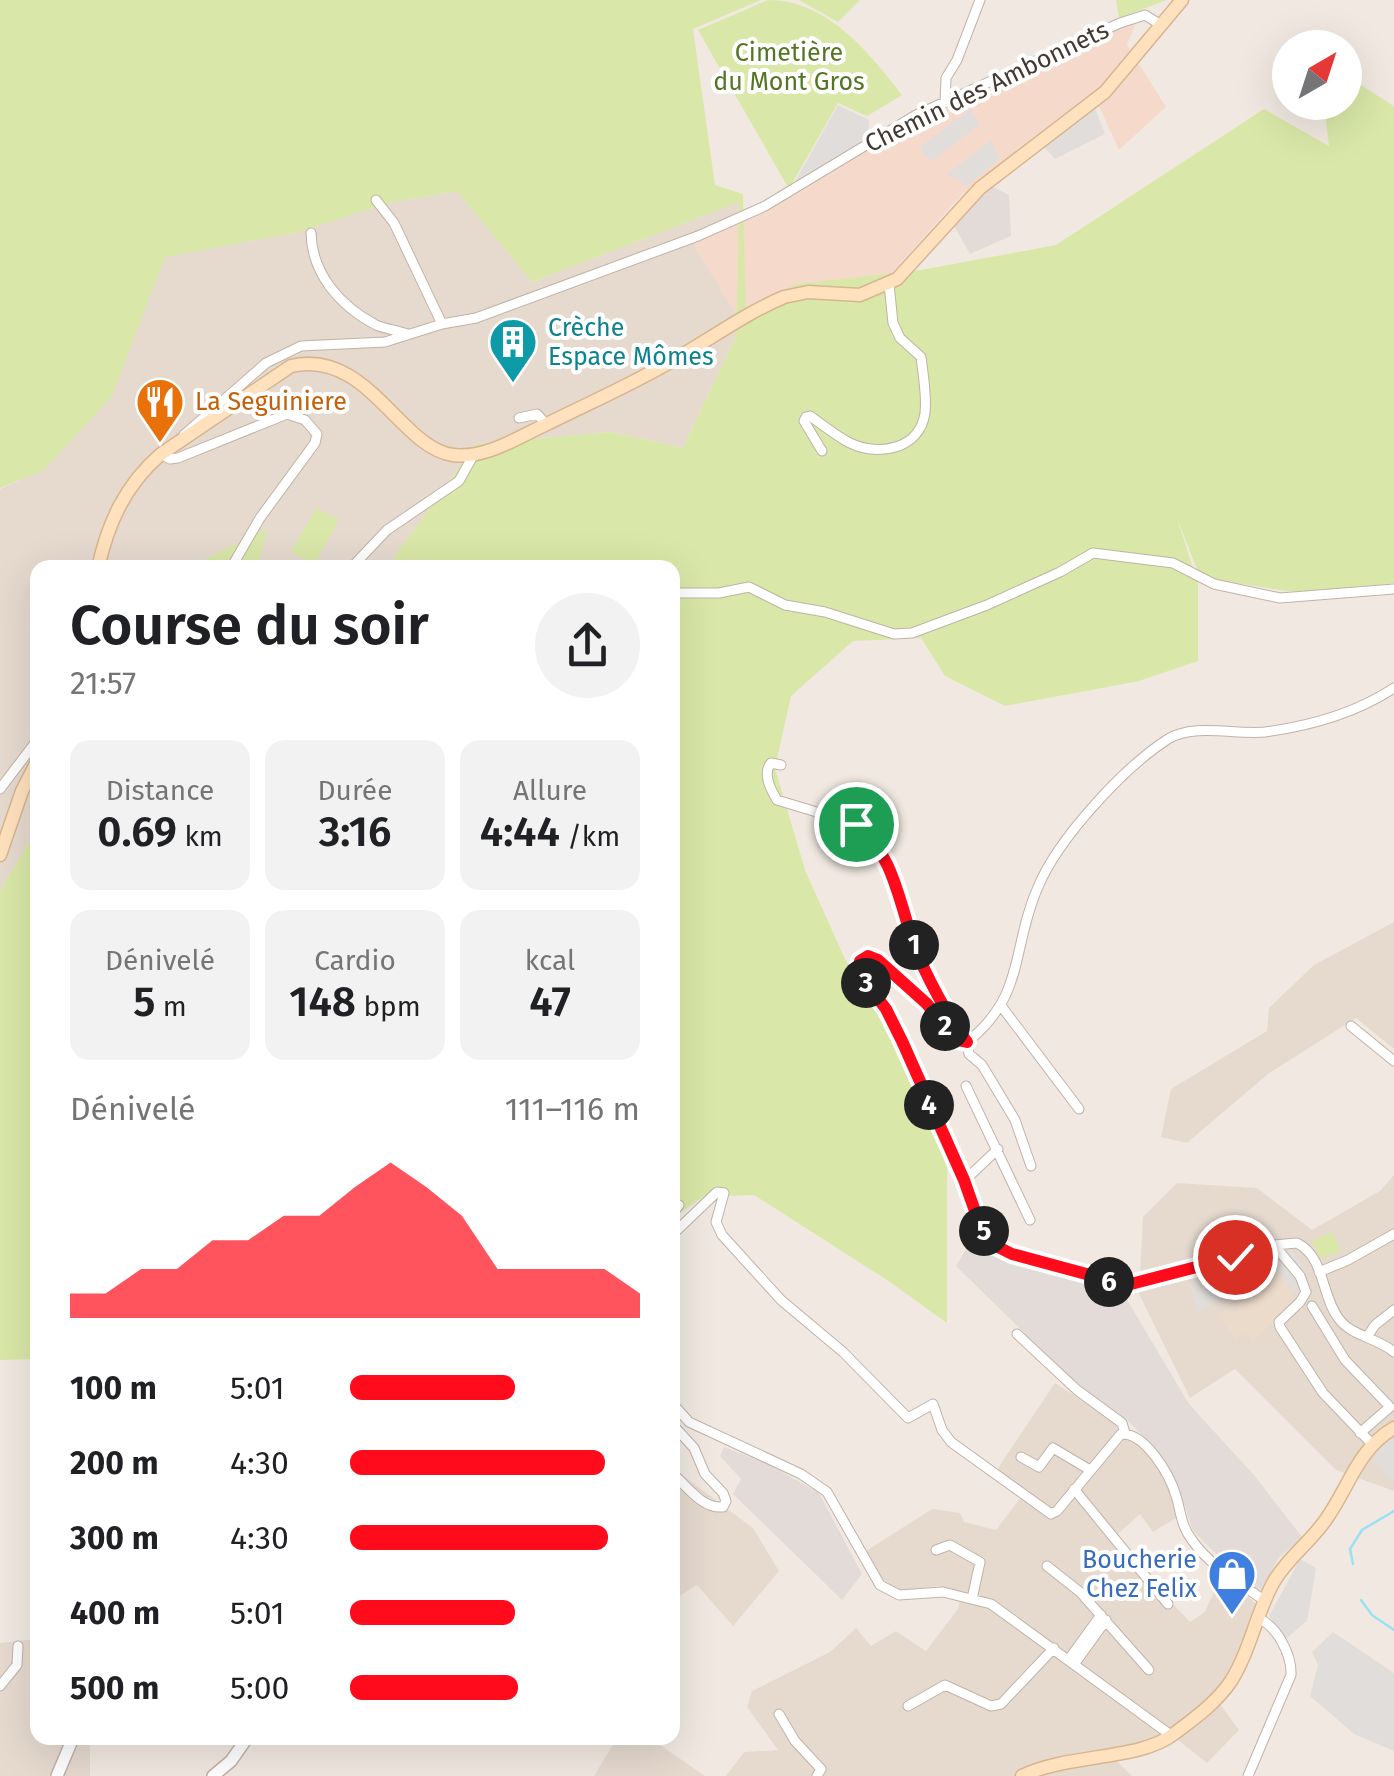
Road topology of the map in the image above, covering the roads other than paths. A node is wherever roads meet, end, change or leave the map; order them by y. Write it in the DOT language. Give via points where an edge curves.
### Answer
graph roads {
  1 [pos="980,0"];
  2 [pos="1182,0"];
  3 [pos="1160,25"];
  4 [pos="946,103"];
  5 [pos="376,200"];
  6 [pos="311,233"];
  7 [pos="889,284"];
  8 [pos="442,324"];
  9 [pos="409,334"];
  10 [pos="519,418"];
  11 [pos="546,424"];
  12 [pos="184,438"];
  13 [pos="822,451"];
  14 [pos="160,454"];
  15 [pos="474,454"];
  16 [pos="100,560"];
  17 [pos="236,560"];
  18 [pos="358,560"];
  19 [pos="1394,589"];
  20 [pos="680,592"];
  21 [pos="1394,688"];
  22 [pos="30,750"];
  23 [pos="781,765"];
  24 [pos="30,776"];
  25 [pos="0,789"];
  26 [pos="0,855"];
  27 [pos="1002,1007"];
  28 [pos="1351,1026"];
  29 [pos="967,1042"];
  30 [pos="1394,1060"];
  31 [pos="966,1086"];
  32 [pos="1080,1109"];
  33 [pos="998,1149"];
  34 [pos="1030,1166"];
  35 [pos="964,1180"];
  36 [pos="1030,1220"];
  37 [pos="680,1227"];
  38 [pos="1394,1234"];
  39 [pos="1274,1245"];
  40 [pos="1319,1272"];
  41 [pos="1312,1306"];
  42 [pos="1394,1310"];
  43 [pos="1017,1334"];
  44 [pos="1368,1336"];
  45 [pos="1394,1352"];
  46 [pos="680,1412"];
  47 [pos="1394,1428"];
  48 [pos="680,1433"];
  49 [pos="1125,1433"];
  50 [pos="1366,1438"];
  51 [pos="1021,1456"];
  52 [pos="1090,1470"];
  53 [pos="680,1480"];
  54 [pos="1074,1489"];
  55 [pos="936,1550"];
  56 [pos="1047,1566"];
  57 [pos="972,1599"];
  58 [pos="1265,1601"];
  59 [pos="1168,1604"];
  60 [pos="1104,1618"];
  61 [pos="1258,1618"];
  62 [pos="18,1646"];
  63 [pos="1054,1648"];
  64 [pos="1072,1661"];
  65 [pos="1148,1670"];
  66 [pos="0,1686"];
  67 [pos="908,1706"];
  68 [pos="780,1714"];
  69 [pos="1172,1736"];
  70 [pos="70,1745"];
  71 [pos="243,1745"];
  72 [pos="57,1776"];
  73 [pos="213,1776"];
  74 [pos="816,1776"];
  75 [pos="1022,1776"];
  76 [pos="1248,1776"];
  1 -- 4 [label="street" via="946,78"];
  2 -- 3 [label="main road"];
  3 -- 4 [label="street, Chemin des Ambonnets" via="1137,16"];
  3 -- 7 [label="main road" via="1105,92 980,188"];
  4 -- 8 [label="street, Chemin des Ambonnets" via="881,134 765,206 698,236 497,312"];
  5 -- 8 [label="street" via="394,223"];
  6 -- 9 [label="street" via="330,289 379,326"];
  7 -- 11 [label="main road" via="860,295 800,293 775,301"];
  7 -- 13 [label="street" via="893,323 922,357 925,416 916,435 883,450 853,445 810,416 804,421"];
  8 -- 9 [label="street, Chemin des Ambonnets"];
  9 -- 12 [label="street, Chemin des Ambonnets" via="386,342 302,346 266,363"];
  10 -- 11 [label="street" via="538,414"];
  11 -- 15 [label="main road"];
  12 -- 14 [label="main road"];
  12 -- 15 [label="main road" via="276,374 304,364 327,367 362,385 436,450"];
  14 -- 16 [label="main road" via="119,504"];
  14 -- 17 [label="street" via="178,458 287,414 306,420 317,434"];
  15 -- 18 [label="street" via="458,481 387,530"];
  19 -- 20 [label="street" via="1280,598 1214,584 1173,563 1093,553 987,604 894,634 784,605 749,587"];
  21 -- 27 [label="street" via="1367,706 1304,724 1264,732 1188,731 1168,739 1082,818 1049,862"];
  22 -- 25 [label="street"];
  23 -- 29 [label="street" via="767,768 778,800 856,824 871,835 890,865 920,961"];
  24 -- 26 [label="main road"];
  27 -- 29 [label="street"];
  27 -- 32 [label="street"];
  28 -- 30 [label="street"];
  29 -- 34 [label="street" via="1015,1120"];
  29 -- 35 [label="street" via="878,960 860,961 858,972 886,1009"];
  31 -- 33 [label="street"];
  33 -- 35 [label="street"];
  33 -- 36 [label="street"];
  35 -- 39 [label="street" via="994,1245 1111,1283 1127,1285"];
  37 -- 54 [label="street" via="717,1192 724,1193 716,1222 722,1234 781,1300 908,1418 936,1406 952,1442 1051,1514"];
  38 -- 40 [label="street"];
  39 -- 40 [label="street" via="1305,1247"];
  39 -- 50 [label="street" via="1306,1292 1280,1328 1323,1393"];
  40 -- 44 [label="street" via="1342,1325"];
  41 -- 50 [label="street" via="1345,1360 1390,1406"];
  42 -- 44 [label="street"];
  43 -- 49 [label="street" via="1122,1423"];
  44 -- 45 [label="street"];
  46 -- 57 [label="street" via="827,1492 871,1574 890,1591"];
  47 -- 50 [label="main road"];
  48 -- 53 [label="street" via="723,1492 723,1507 701,1500"];
  49 -- 52 [label="street"];
  49 -- 58 [label="street" via="1137,1437 1165,1473 1191,1540"];
  50 -- 58 [label="main road" via="1329,1516 1280,1572"];
  51 -- 52 [label="street" via="1039,1468 1053,1448"];
  52 -- 54 [label="street"];
  54 -- 59 [label="street"];
  55 -- 57 [label="street" via="950,1544 980,1562"];
  56 -- 60 [label="street"];
  57 -- 63 [label="street" via="991,1604"];
  58 -- 61 [label="main road"];
  60 -- 64 [label="street"];
  60 -- 65 [label="street"];
  61 -- 69 [label="main road" via="1230,1682"];
  61 -- 76 [label="street" via="1273,1629 1291,1675"];
  62 -- 66 [label="street" via="17,1665"];
  63 -- 64 [label="street"];
  63 -- 67 [label="street" via="1001,1704 991,1706 945,1685"];
  64 -- 69 [label="street"];
  68 -- 74 [label="street" via="821,1769"];
  69 -- 75 [label="main road"];
  70 -- 72 [label="street"];
  71 -- 73 [label="street"];
}
